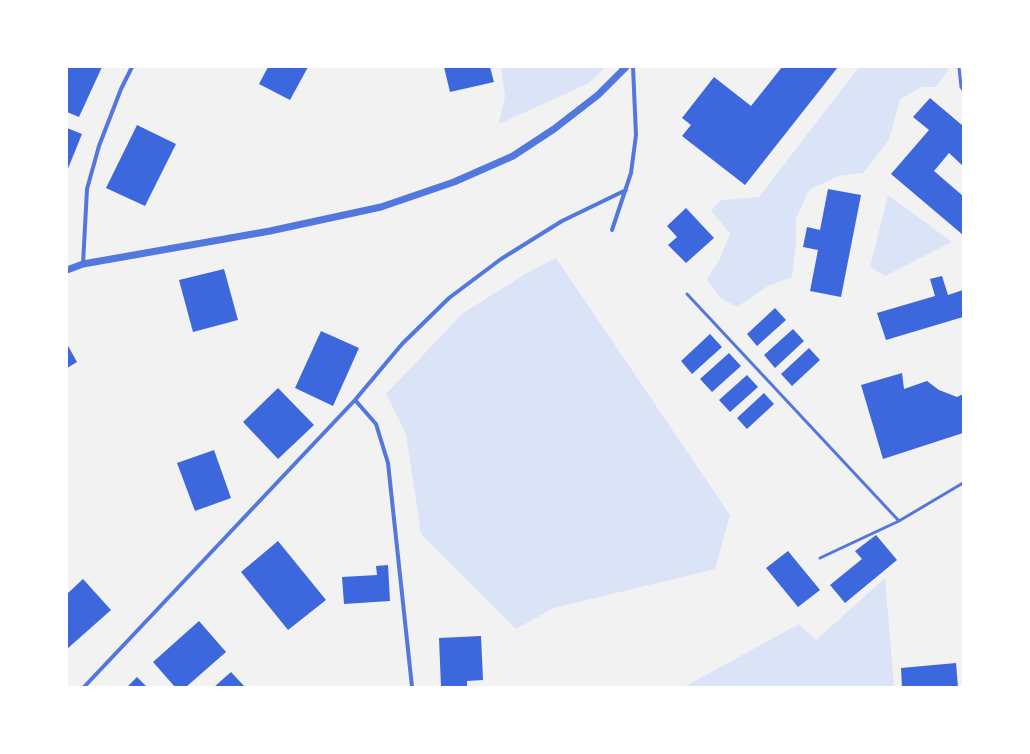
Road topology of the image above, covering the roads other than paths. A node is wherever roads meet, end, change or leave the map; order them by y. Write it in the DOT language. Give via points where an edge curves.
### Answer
graph roads {
  1 [pos="132,67"];
  2 [pos="626,67"];
  3 [pos="633,67"];
  4 [pos="959,67"];
  5 [pos="963,90"];
  6 [pos="626,190"];
  7 [pos="612,230"];
  8 [pos="83,264"];
  9 [pos="67,270"];
  10 [pos="687,294"];
  11 [pos="355,400"];
  12 [pos="963,483"];
  13 [pos="899,521"];
  14 [pos="820,558"];
  15 [pos="84,687"];
  16 [pos="412,687"];
  1 -- 8 [label="street" via="99,146 87,189"];
  2 -- 8 [label="street" via="598,95 554,129 513,156 454,182 381,207 270,231"];
  3 -- 6 [label="street" via="636,134"];
  4 -- 5 [label="lane"];
  6 -- 7 [label="street"];
  6 -- 11 [label="street" via="562,221 501,259 449,298 402,344"];
  8 -- 9 [label="street"];
  10 -- 13 [label="lane"];
  11 -- 15 [label="street"];
  11 -- 16 [label="street" via="376,424 388,464"];
  12 -- 13 [label="lane"];
  13 -- 14 [label="lane"];
}
